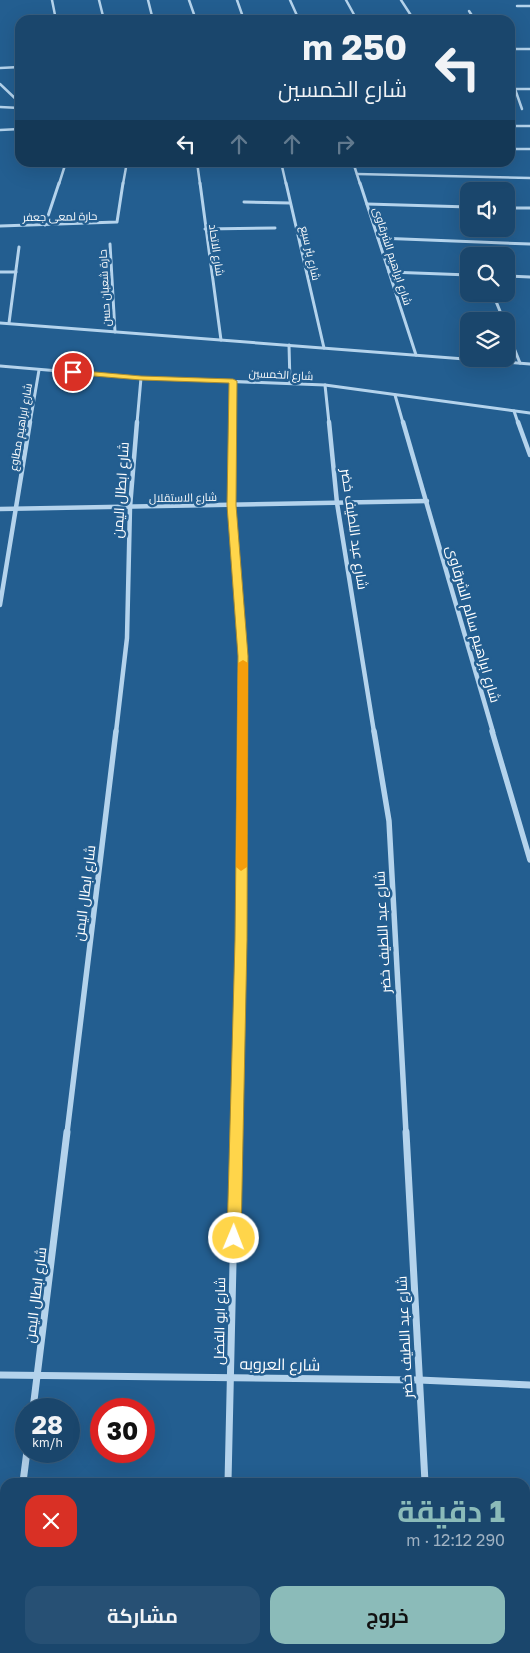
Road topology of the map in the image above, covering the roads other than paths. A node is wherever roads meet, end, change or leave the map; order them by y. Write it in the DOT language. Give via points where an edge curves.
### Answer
graph roads {
  1 [pos="52,0"];
  2 [pos="99,0"];
  3 [pos="148,0"];
  4 [pos="189,0"];
  5 [pos="236,0"];
  6 [pos="290,0"];
  7 [pos="346,0"];
  8 [pos="401,0"];
  9 [pos="517,6"];
  10 [pos="530,6"];
  11 [pos="469,11"];
  12 [pos="55,15"];
  13 [pos="103,15"];
  14 [pos="152,15"];
  15 [pos="194,15"];
  16 [pos="242,15"];
  17 [pos="297,15"];
  18 [pos="354,15"];
  19 [pos="411,15"];
  20 [pos="472,15"];
  21 [pos="530,48"];
  22 [pos="515,49"];
  23 [pos="15,67"];
  24 [pos="0,68"];
  25 [pos="0,84"];
  26 [pos="515,89"];
  27 [pos="530,90"];
  28 [pos="15,98"];
  29 [pos="0,108"];
  30 [pos="15,108"];
  31 [pos="522,109"];
  32 [pos="515,126"];
  33 [pos="530,126"];
  34 [pos="15,129"];
  35 [pos="0,130"];
  36 [pos="515,149"];
  37 [pos="530,150"];
  38 [pos="64,167"];
  39 [pos="126,167"];
  40 [pos="198,167"];
  41 [pos="282,167"];
  42 [pos="354,167"];
  43 [pos="356,174"];
  44 [pos="530,178"];
  45 [pos="244,202"];
  46 [pos="290,203"];
  47 [pos="366,204"];
  48 [pos="460,207"];
  49 [pos="515,208"];
  50 [pos="530,208"];
  51 [pos="45,225"];
  52 [pos="0,226"];
  53 [pos="275,228"];
  54 [pos="205,229"];
  55 [pos="378,238"];
  56 [pos="110,244"];
  57 [pos="530,244"];
  58 [pos="19,247"];
  59 [pos="0,272"];
  60 [pos="16,272"];
  61 [pos="389,272"];
  62 [pos="460,275"];
  63 [pos="515,276"];
  64 [pos="530,277"];
  65 [pos="0,323"];
  66 [pos="10,323"];
  67 [pos="115,332"];
  68 [pos="221,340"];
  69 [pos="289,345"];
  70 [pos="324,348"];
  71 [pos="515,351"];
  72 [pos="416,355"];
  73 [pos="520,364"];
  74 [pos="530,364"];
  75 [pos="0,366"];
  76 [pos="39,370"];
  77 [pos="141,378"];
  78 [pos="233,381"];
  79 [pos="290,383"];
  80 [pos="325,385"];
  81 [pos="395,395"];
  82 [pos="514,411"];
  83 [pos="530,413"];
  84 [pos="530,455"];
  85 [pos="427,501"];
  86 [pos="337,503"];
  87 [pos="232,505"];
  88 [pos="130,507"];
  89 [pos="0,509"];
  90 [pos="14,509"];
  91 [pos="0,605"];
  92 [pos="530,860"];
  93 [pos="0,1375"];
  94 [pos="37,1376"];
  95 [pos="231,1378"];
  96 [pos="419,1380"];
  97 [pos="530,1385"];
  98 [pos="34,1398"];
  99 [pos="25,1463"];
  100 [pos="24,1478"];
  101 [pos="228,1478"];
  102 [pos="425,1478"];
  1 -- 12 [label="street"];
  2 -- 13 [label="street"];
  3 -- 14 [label="street"];
  4 -- 15 [label="street"];
  5 -- 16 [label="street"];
  6 -- 17 [label="street"];
  7 -- 18 [label="street"];
  8 -- 19 [label="street"];
  9 -- 10 [label="street"];
  11 -- 20 [label="street"];
  21 -- 22 [label="street"];
  23 -- 24 [label="street"];
  25 -- 28 [label="street"];
  26 -- 27 [label="street"];
  26 -- 31 [label="street"];
  29 -- 30 [label="street"];
  32 -- 33 [label="street"];
  34 -- 35 [label="street"];
  36 -- 37 [label="street"];
  38 -- 51 [label="street"];
  39 -- 51 [label="street, حارة لمعى جعفر" via="117,222"];
  40 -- 54 [label="street, شارع الاتحاد"];
  41 -- 46 [label="street, شارع بئر سبع"];
  42 -- 43 [label="street, شارع ابراهيم الشرقاوى"];
  43 -- 44 [label="street"];
  43 -- 47 [label="street, شارع ابراهيم الشرقاوى"];
  45 -- 46 [label="street"];
  46 -- 70 [label="street, شارع بئر سبع"];
  47 -- 48 [label="street"];
  47 -- 55 [label="street, شارع ابراهيم الشرقاوى"];
  49 -- 50 [label="street"];
  51 -- 52 [label="street, حارة لمعى جعفر"];
  53 -- 54 [label="street"];
  54 -- 68 [label="street, شارع الاتحاد"];
  55 -- 57 [label="street"];
  55 -- 61 [label="street, شارع ابراهيم الشرقاوى"];
  56 -- 67 [label="street, حارة شعبان حسن"];
  58 -- 60 [label="street"];
  59 -- 60 [label="street"];
  60 -- 66 [label="street"];
  61 -- 62 [label="street"];
  61 -- 72 [label="street, شارع ابراهيم الشرقاوى"];
  63 -- 64 [label="street"];
  65 -- 66 [label="street"];
  66 -- 67 [label="street"];
  67 -- 68 [label="street"];
  68 -- 69 [label="street"];
  69 -- 70 [label="street"];
  69 -- 79 [label="street"];
  70 -- 72 [label="street"];
  71 -- 73 [label="street"];
  72 -- 73 [label="street"];
  73 -- 74 [label="street"];
  75 -- 76 [label="street, شارع الخمسين"];
  76 -- 77 [label="street, شارع الخمسين"];
  76 -- 90 [label="street, شارع ابراهيم مطاوع"];
  77 -- 78 [label="street, شارع الخمسين"];
  77 -- 88 [label="street, شارع ابطال اليمن"];
  78 -- 79 [label="street, شارع الخمسين"];
  78 -- 87 [label="street, شارع ابو الفضل"];
  79 -- 80 [label="street, شارع الخمسين"];
  80 -- 81 [label="street, شارع الخمسين"];
  80 -- 86 [label="street, شارع عبد اللطيف خضر"];
  81 -- 82 [label="street, شارع الخمسين"];
  81 -- 85 [label="street, شارع ابراهيم سالم الشرقاوى"];
  82 -- 83 [label="street, شارع الخمسين"];
  82 -- 84 [label="street"];
  85 -- 86 [label="street, شارع الاستقلال"];
  85 -- 92 [label="street, شارع ابراهيم سالم الشرقاوى"];
  86 -- 87 [label="street, شارع الاستقلال"];
  86 -- 96 [label="street, شارع عبد اللطيف خضر" via="389,821"];
  87 -- 88 [label="street, شارع الاستقلال"];
  87 -- 95 [label="street, شارع ابو الفضل" via="243,656 241,940"];
  88 -- 90 [label="street, شارع الاستقلال"];
  88 -- 94 [label="street, شارع ابطال اليمن" via="127,638"];
  89 -- 90 [label="street, شارع الاستقلال"];
  90 -- 91 [label="street, شارع ابراهيم مطاوع"];
  93 -- 94 [label="street, شارع العروبه"];
  94 -- 95 [label="street, شارع العروبه"];
  94 -- 98 [label="street, شارع ابطال اليمن"];
  95 -- 96 [label="street, شارع العروبه"];
  95 -- 101 [label="street, شارع ابو الفضل"];
  96 -- 97 [label="street, شارع العروبه"];
  96 -- 102 [label="street, شارع عبد اللطيف خضر"];
  99 -- 100 [label="street"];
}
